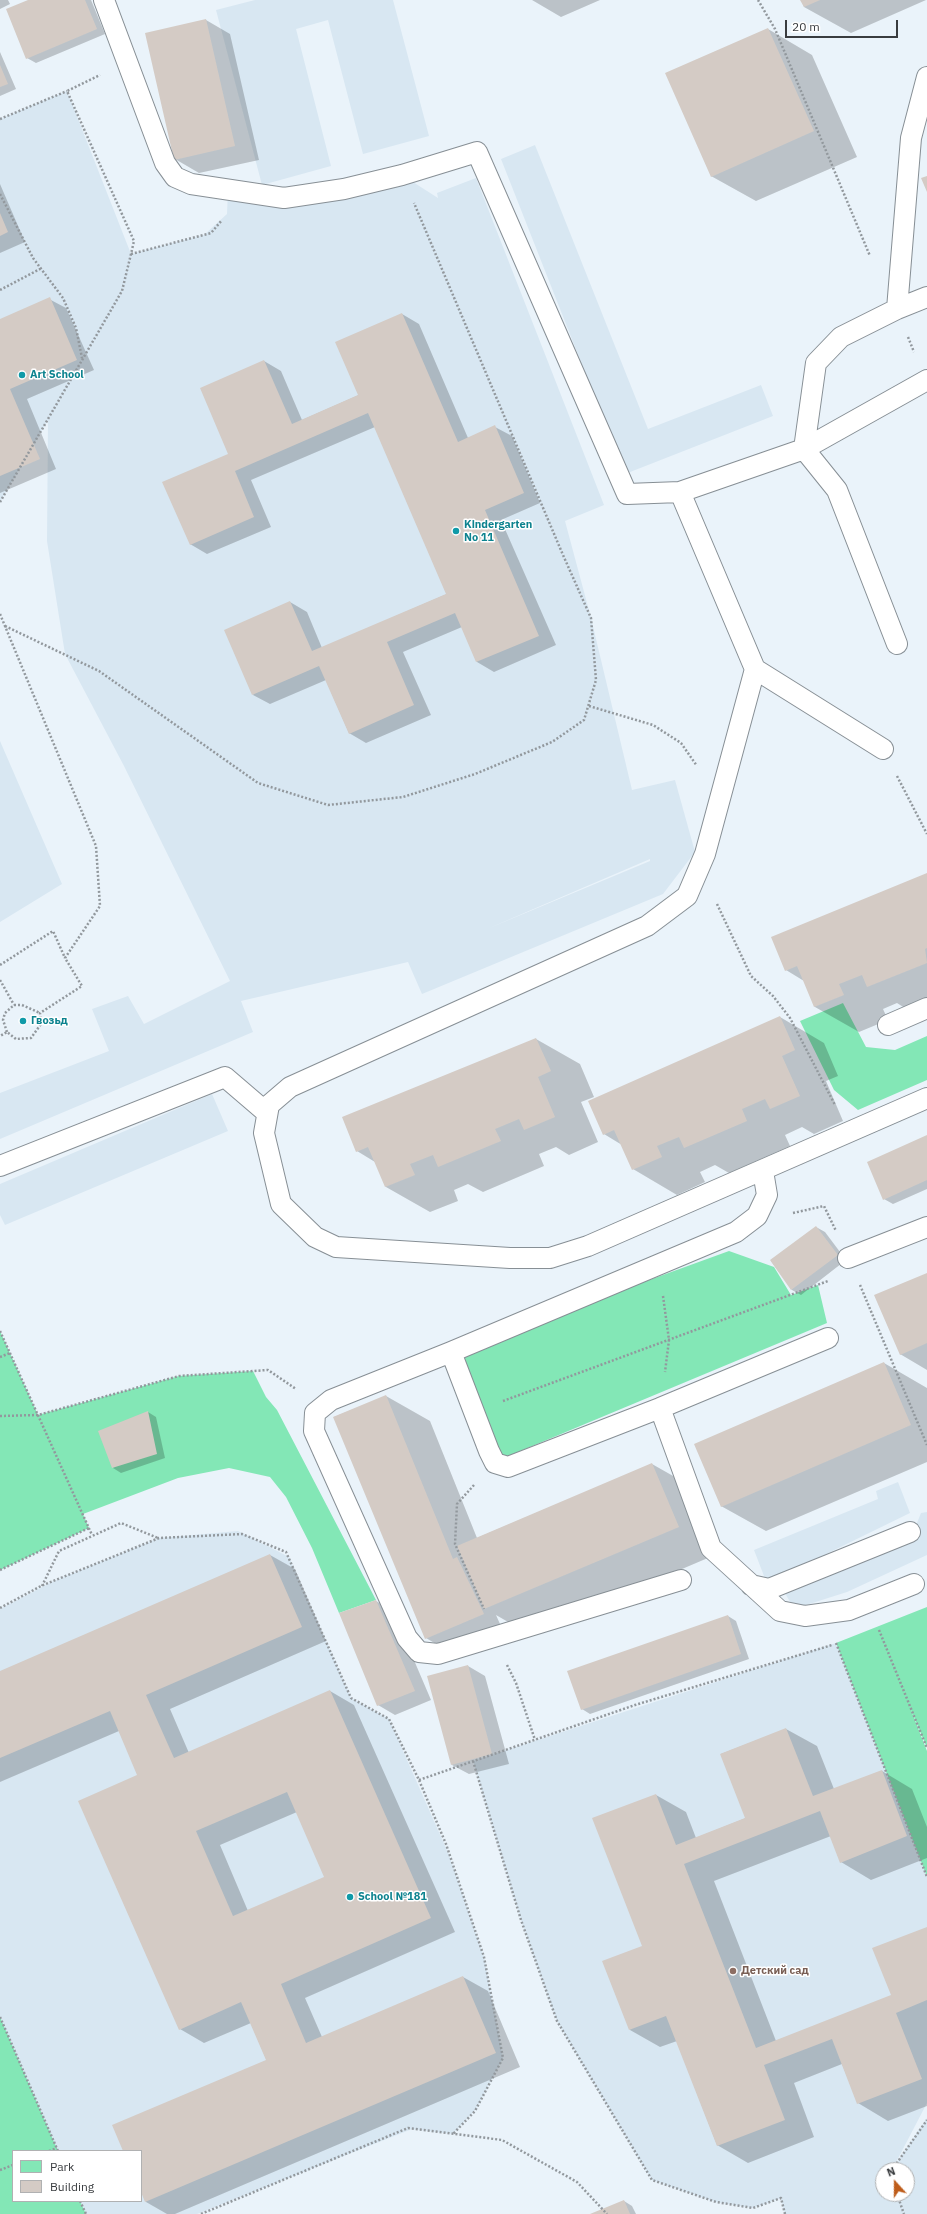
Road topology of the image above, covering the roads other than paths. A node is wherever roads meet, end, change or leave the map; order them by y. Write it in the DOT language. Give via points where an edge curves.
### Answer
graph roads {
  1 [pos="104,0"];
  2 [pos="927,77"];
  3 [pos="927,297"];
  4 [pos="897,309"];
  5 [pos="926,379"];
  6 [pos="804,449"];
  7 [pos="680,492"];
  8 [pos="897,644"];
  9 [pos="755,669"];
  10 [pos="883,749"];
  11 [pos="927,1008"];
  12 [pos="888,1025"];
  13 [pos="927,1098"];
  14 [pos="267,1113"];
  15 [pos="0,1166"];
  16 [pos="763,1171"];
  17 [pos="927,1226"];
  18 [pos="848,1258"];
  19 [pos="828,1338"];
  20 [pos="451,1352"];
  21 [pos="660,1408"];
  22 [pos="910,1532"];
  23 [pos="681,1580"];
  24 [pos="751,1584"];
  25 [pos="914,1584"];
  1 -- 7 [label="lane" via="165,163 175,177 191,184 284,198 344,189 402,175 477,152 627,494"];
  2 -- 4 [label="lane" via="911,138"];
  3 -- 4 [label="lane"];
  4 -- 6 [label="lane" via="841,337 816,363"];
  5 -- 6 [label="lane"];
  6 -- 7 [label="lane"];
  6 -- 8 [label="lane" via="837,490"];
  7 -- 9 [label="lane"];
  9 -- 10 [label="lane"];
  9 -- 14 [label="lane" via="705,854 687,896 647,926 290,1088 268,1105"];
  11 -- 12 [label="lane"];
  13 -- 16 [label="lane"];
  14 -- 15 [label="lane" via="226,1077"];
  14 -- 16 [label="lane" via="264,1133 281,1204 316,1237 336,1247 510,1258 550,1258 588,1246"];
  16 -- 20 [label="lane" via="767,1195 757,1216 736,1232"];
  17 -- 18 [label="lane"];
  19 -- 21 [label="lane"];
  20 -- 21 [label="lane" via="494,1462 508,1467"];
  20 -- 23 [label="lane" via="331,1400 315,1413 314,1431 407,1638 419,1652 438,1654"];
  21 -- 24 [label="lane" via="711,1548"];
  22 -- 24 [label="lane" via="769,1589"];
  24 -- 25 [label="lane" via="780,1611 805,1616 849,1610"];
}
